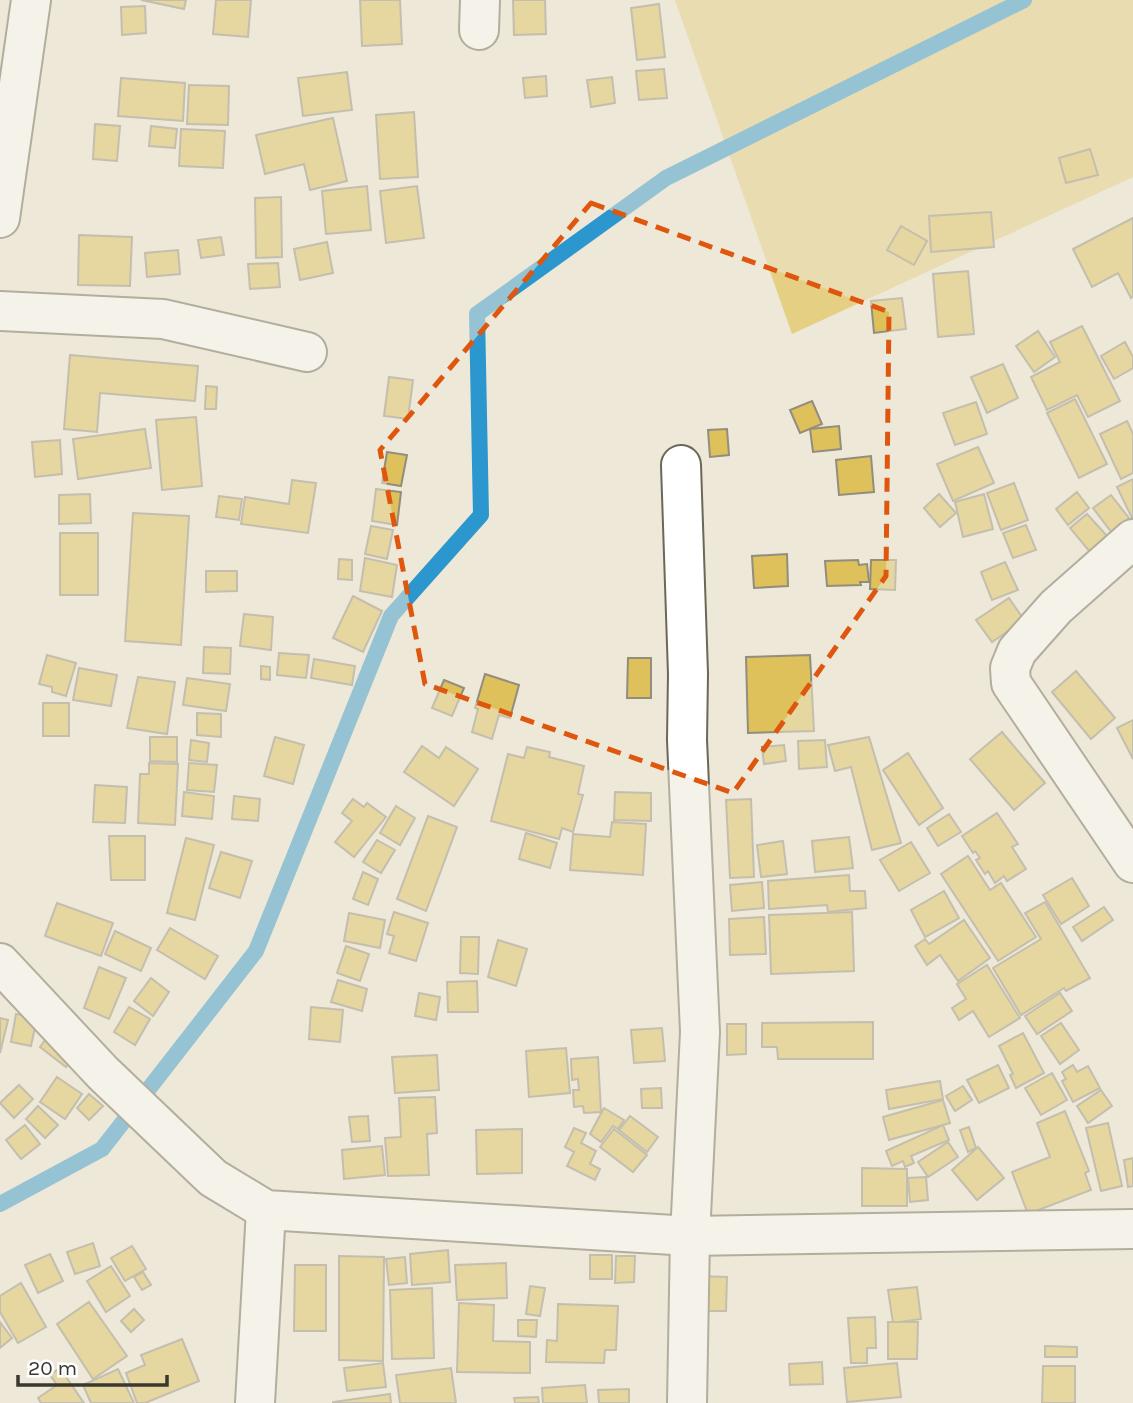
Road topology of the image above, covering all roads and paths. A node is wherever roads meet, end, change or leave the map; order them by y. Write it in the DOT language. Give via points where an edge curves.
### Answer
graph roads {
  1 [pos="31,0"];
  2 [pos="0,218"];
  3 [pos="0,311"];
  4 [pos="307,352"];
  5 [pos="681,465"];
  6 [pos="1133,539"];
  7 [pos="1133,863"];
  8 [pos="0,963"];
  9 [pos="266,1210"];
  10 [pos="1133,1229"];
  11 [pos="690,1236"];
  12 [pos="255,1403"];
  13 [pos="687,1403"];
  1 -- 2 [label="street"];
  3 -- 4 [label="street" via="163,319"];
  5 -- 11 [label="street" via="687,753 700,1032"];
  6 -- 7 [label="street" via="1056,607 1017,651 1010,668 1011,683"];
  8 -- 9 [label="street" via="103,1073 213,1178"];
  9 -- 11 [label="street"];
  9 -- 12 [label="street"];
  10 -- 11 [label="street"];
  11 -- 13 [label="street"];
}
